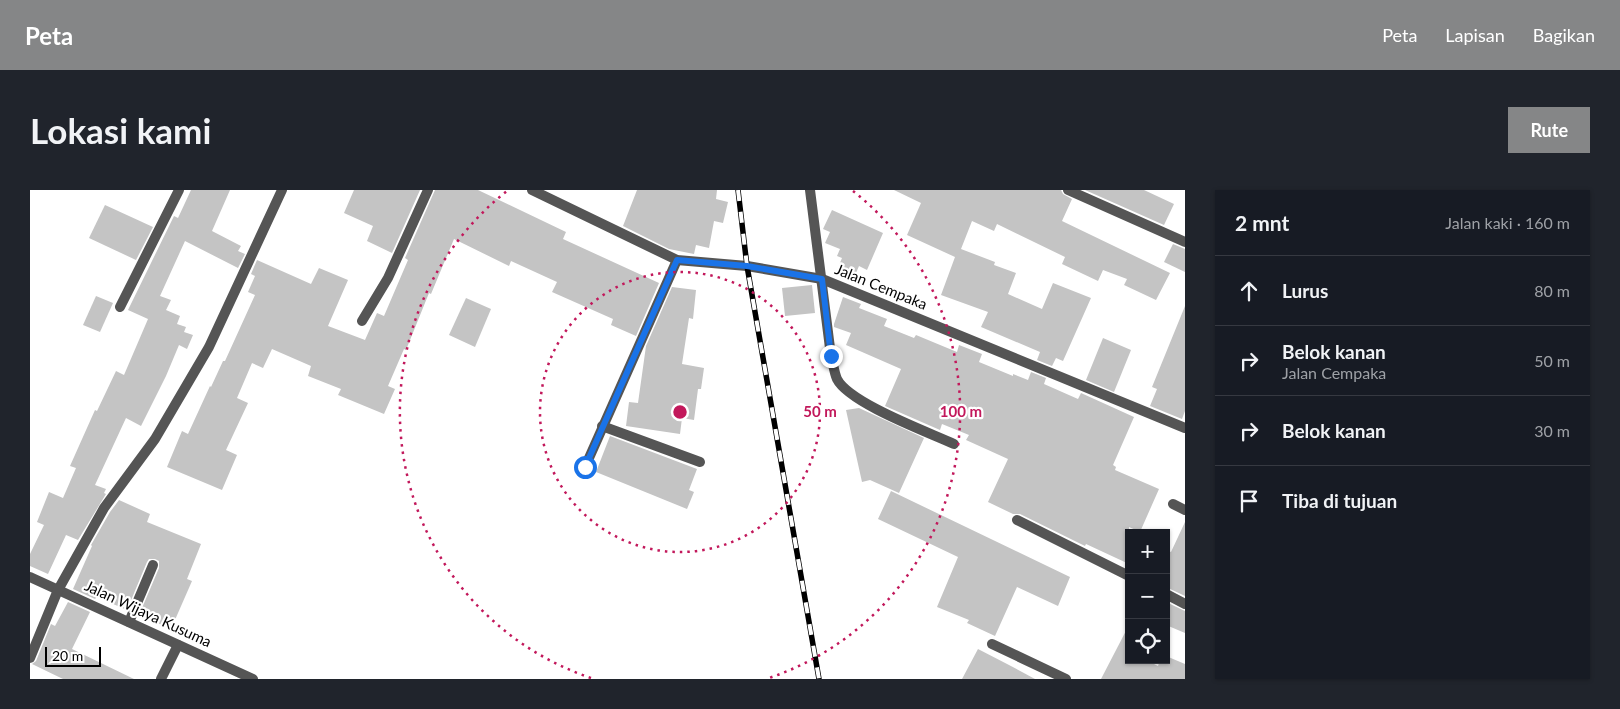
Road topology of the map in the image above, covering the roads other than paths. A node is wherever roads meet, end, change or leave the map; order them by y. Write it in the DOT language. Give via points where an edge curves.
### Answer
graph roads {
  1 [pos="178,190"];
  2 [pos="282,190"];
  3 [pos="428,190"];
  4 [pos="532,190"];
  5 [pos="810,190"];
  6 [pos="1068,190"];
  7 [pos="1185,242"];
  8 [pos="677,260"];
  9 [pos="822,279"];
  10 [pos="120,307"];
  11 [pos="362,321"];
  12 [pos="602,426"];
  13 [pos="1185,428"];
  14 [pos="954,444"];
  15 [pos="700,462"];
  16 [pos="585,467"];
  17 [pos="1173,504"];
  18 [pos="1185,510"];
  19 [pos="1017,520"];
  20 [pos="153,565"];
  21 [pos="1125,574"];
  22 [pos="30,577"];
  23 [pos="58,590"];
  24 [pos="1170,596"];
  25 [pos="1185,604"];
  26 [pos="129,622"];
  27 [pos="992,644"];
  28 [pos="178,645"];
  29 [pos="30,658"];
  30 [pos="161,679"];
  31 [pos="253,679"];
  32 [pos="1066,679"];
  1 -- 10 [label="street"];
  2 -- 23 [label="street" via="209,346 155,439 104,508"];
  3 -- 11 [label="street" via="388,278"];
  4 -- 8 [label="street, Jalan Cempaka"];
  5 -- 9 [label="street"];
  6 -- 7 [label="street"];
  8 -- 9 [label="street, Jalan Cempaka" via="747,266"];
  8 -- 12 [label="street"];
  9 -- 13 [label="street, Jalan Cempaka"];
  9 -- 14 [label="street" via="831,356 837,379 848,393"];
  12 -- 15 [label="street"];
  12 -- 16 [label="street"];
  17 -- 18 [label="street"];
  19 -- 21 [label="street"];
  20 -- 26 [label="street"];
  22 -- 23 [label="street, Jalan Wijaya Kusuma"];
  23 -- 26 [label="street, Jalan Wijaya Kusuma"];
  23 -- 29 [label="street"];
  24 -- 25 [label="street"];
  26 -- 28 [label="street, Jalan Wijaya Kusuma"];
  27 -- 32 [label="street"];
  28 -- 30 [label="street"];
  28 -- 31 [label="street, Jalan Wijaya Kusuma"];
}
